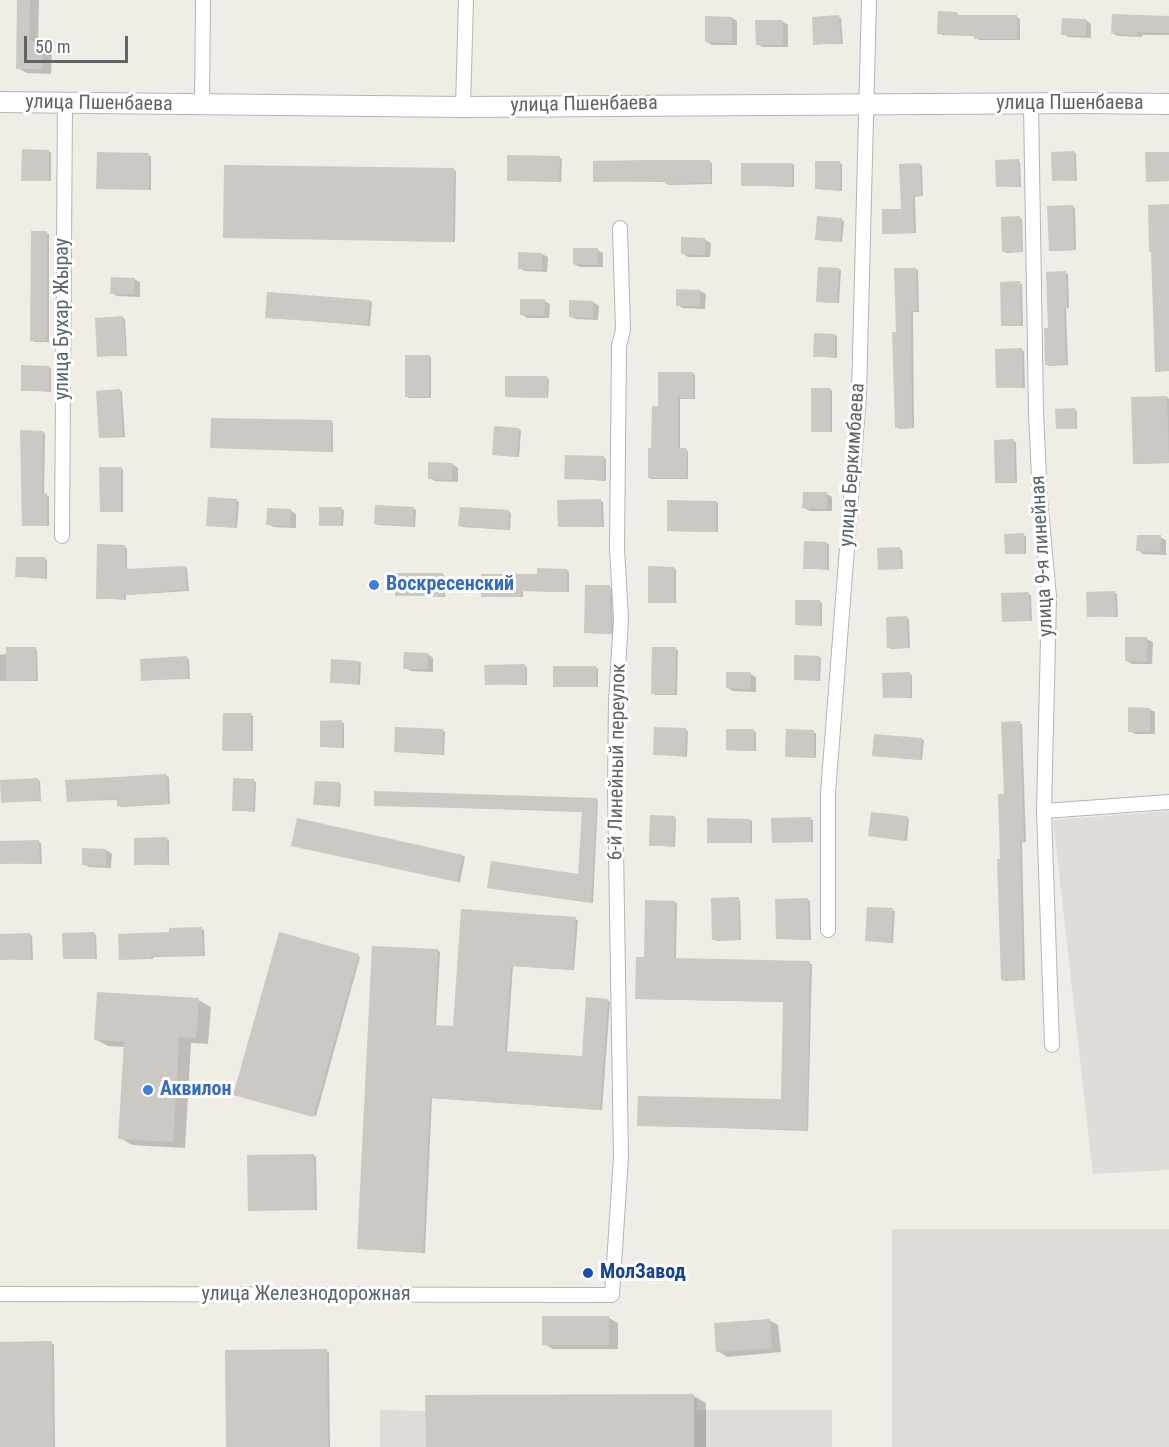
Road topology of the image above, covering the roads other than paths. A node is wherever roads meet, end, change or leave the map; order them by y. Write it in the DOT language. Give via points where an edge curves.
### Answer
graph roads {
  1 [pos="203,0"];
  2 [pos="466,0"];
  3 [pos="869,0"];
  4 [pos="0,102"];
  5 [pos="65,102"];
  6 [pos="867,104"];
  7 [pos="1031,104"];
  8 [pos="1169,104"];
  9 [pos="202,105"];
  10 [pos="463,107"];
  11 [pos="620,228"];
  12 [pos="62,536"];
  13 [pos="1169,802"];
  14 [pos="1044,811"];
  15 [pos="828,930"];
  16 [pos="1052,1045"];
  17 [pos="0,1293"];
  18 [pos="612,1296"];
  1 -- 9 [label="street"];
  2 -- 10 [label="street"];
  3 -- 6 [label="street, улица Беркимбаева"];
  4 -- 5 [label="street, улица Пшенбаева"];
  5 -- 9 [label="street, улица Пшенбаева"];
  5 -- 12 [label="street, улица Бухар Жырау"];
  6 -- 7 [label="street, улица Пшенбаева"];
  6 -- 10 [label="street, улица Пшенбаева"];
  6 -- 15 [label="street, улица Беркимбаева" via="859,394 828,793"];
  7 -- 8 [label="street, улица Пшенбаева"];
  7 -- 14 [label="street, улица 9-я линейная" via="1036,413 1049,597"];
  9 -- 10 [label="street, улица Пшенбаева"];
  11 -- 18 [label="street, 6-й Линейный переулок" via="617,549 621,618 615,789 621,1156"];
  13 -- 14 [label="street"];
  14 -- 16 [label="street, улица 9-я линейная"];
  17 -- 18 [label="street, улица Железнодорожная"];
}
